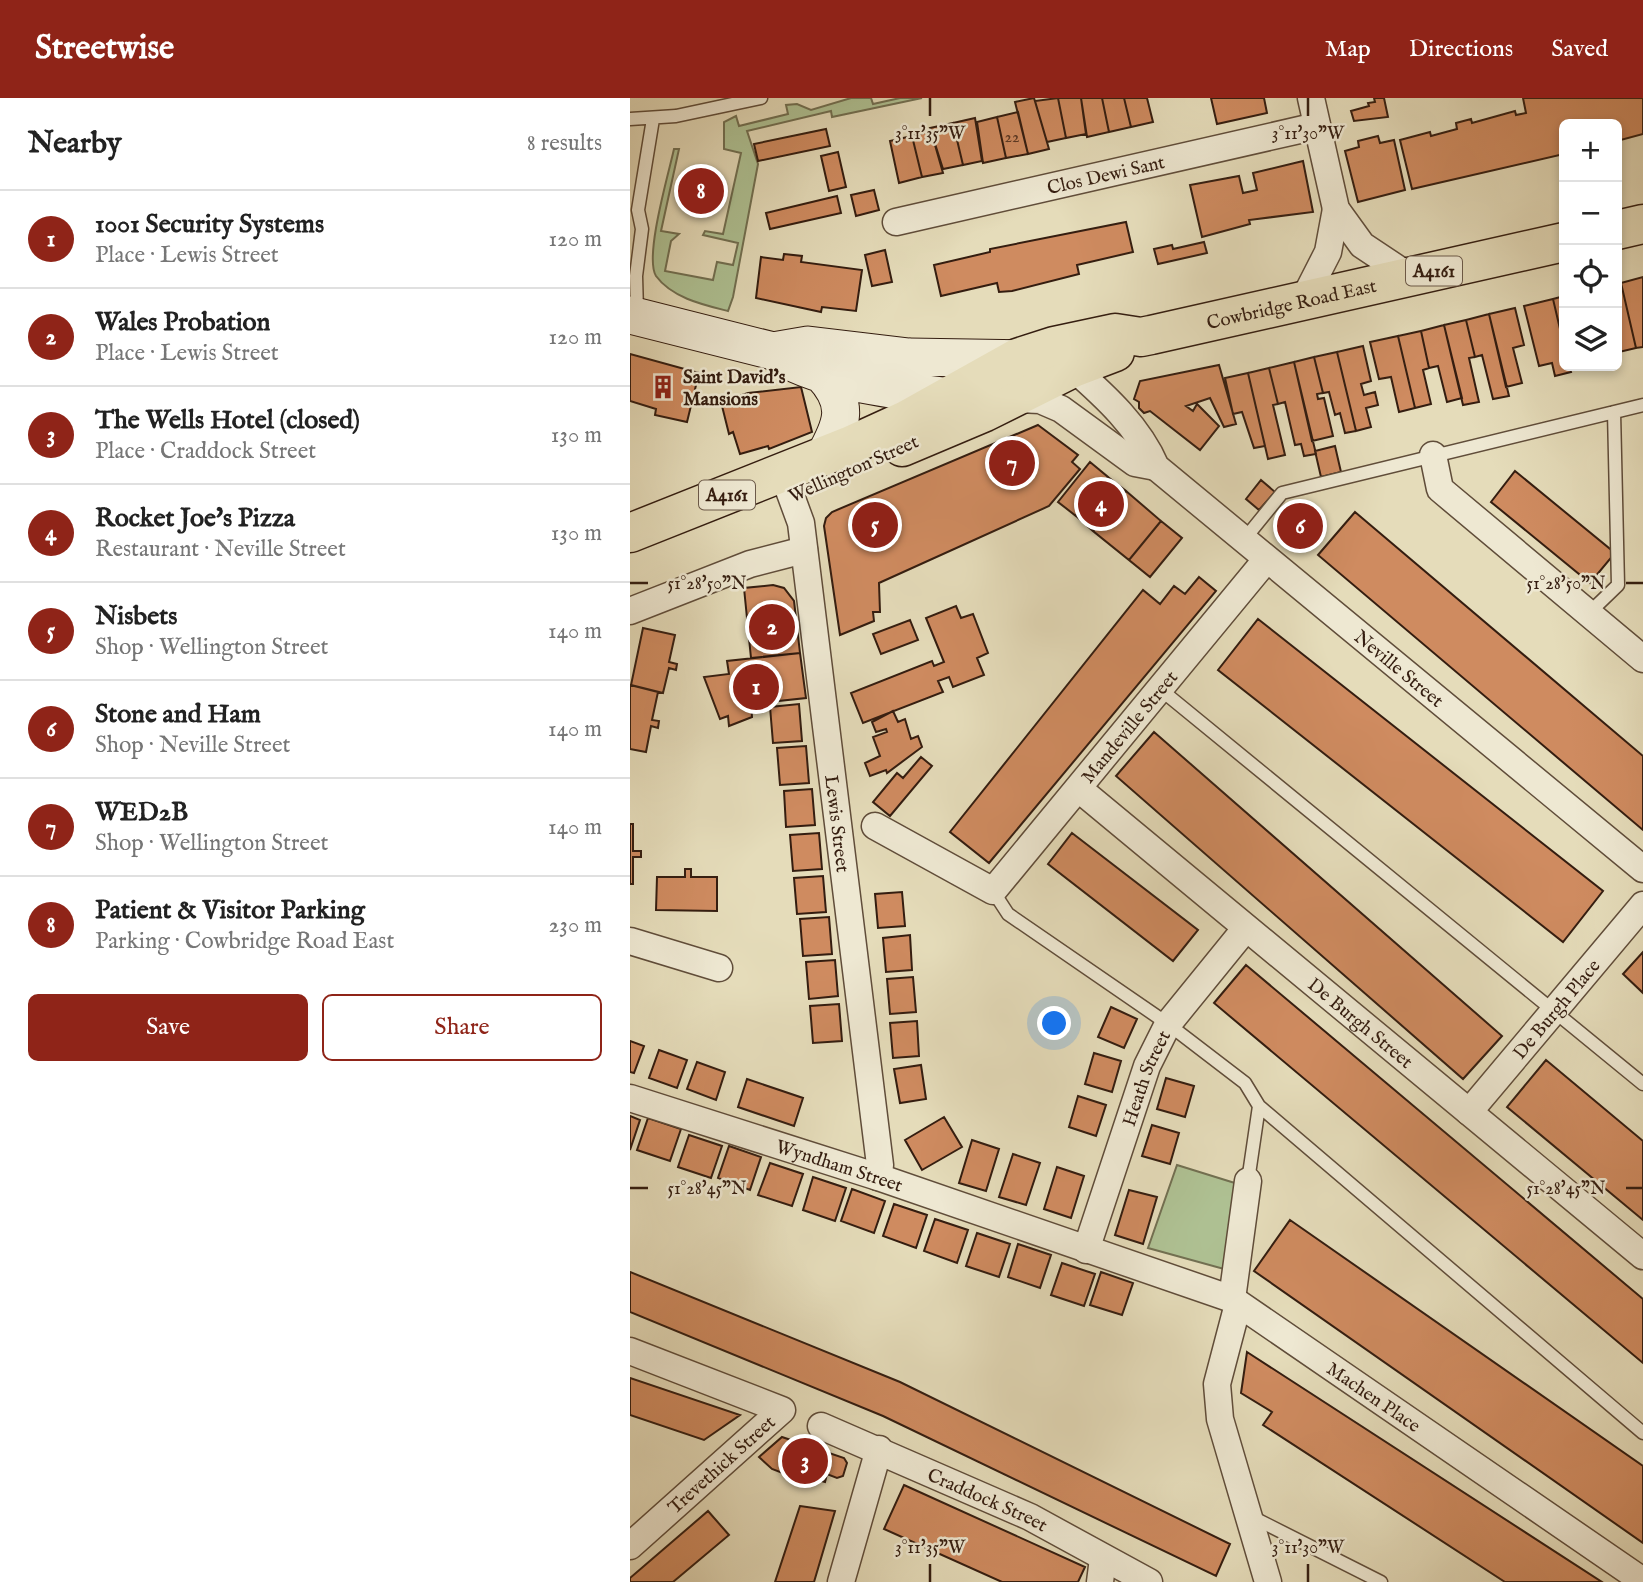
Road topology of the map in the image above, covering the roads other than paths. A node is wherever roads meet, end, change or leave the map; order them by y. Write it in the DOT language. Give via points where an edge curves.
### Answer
graph roads {
  1 [pos="761,98"];
  2 [pos="1311,98"];
  3 [pos="630,119"];
  4 [pos="653,119"];
  5 [pos="1317,126"];
  6 [pos="1336,209"];
  7 [pos="634,214"];
  8 [pos="895,222"];
  9 [pos="1643,224"];
  10 [pos="1622,229"];
  11 [pos="1559,243"];
  12 [pos="1410,277"];
  13 [pos="1303,300"];
  14 [pos="633,316"];
  15 [pos="1141,337"];
  16 [pos="773,351"];
  17 [pos="1017,358"];
  18 [pos="1073,368"];
  19 [pos="822,374"];
  20 [pos="947,396"];
  21 [pos="1007,398"];
  22 [pos="1643,405"];
  23 [pos="1614,412"];
  24 [pos="1433,455"];
  25 [pos="824,457"];
  26 [pos="1156,467"];
  27 [pos="787,485"];
  28 [pos="630,533"];
  29 [pos="1242,541"];
  30 [pos="804,550"];
  31 [pos="630,558"];
  32 [pos="1266,561"];
  33 [pos="630,611"];
  34 [pos="1588,613"];
  35 [pos="1643,659"];
  36 [pos="1160,689"];
  37 [pos="1079,789"];
  38 [pos="875,826"];
  39 [pos="1643,869"];
  40 [pos="993,891"];
  41 [pos="1643,905"];
  42 [pos="1246,928"];
  43 [pos="630,941"];
  44 [pos="719,968"];
  45 [pos="1555,1011"];
  46 [pos="1168,1024"];
  47 [pos="1643,1084"];
  48 [pos="630,1098"];
  49 [pos="1259,1106"];
  50 [pos="1469,1112"];
  51 [pos="878,1177"];
  52 [pos="1248,1181"];
  53 [pos="1086,1250"];
  54 [pos="1643,1256"];
  55 [pos="1235,1302"];
  56 [pos="630,1351"];
  57 [pos="821,1426"];
  58 [pos="1643,1433"];
  59 [pos="879,1449"];
  60 [pos="1248,1514"];
  61 [pos="630,1546"];
  62 [pos="1101,1570"];
  63 [pos="1643,1581"];
  64 [pos="841,1582"];
  65 [pos="1149,1582"];
  66 [pos="1268,1582"];
  67 [pos="1381,1582"];
  1 -- 4 [label="lane"];
  2 -- 5 [label="street"];
  3 -- 4 [label="lane"];
  4 -- 7 [label="lane"];
  5 -- 6 [label="street"];
  5 -- 8 [label="street, Clos Dewi Sant"];
  6 -- 12 [label="street" via="1362,245"];
  6 -- 13 [label="street" via="1328,252"];
  7 -- 14 [label="lane" via="642,229"];
  9 -- 10 [label="main road"];
  11 -- 12 [label="main road, Cowbridge Road East / A4161"];
  12 -- 13 [label="main road, Cowbridge Road East / A4161"];
  13 -- 15 [label="main road, Cowbridge Road East / A4161"];
  14 -- 16 [label="street, Cowbridge Road East"];
  15 -- 17 [label="main road, Cowbridge Road East / A4161" via="1115,333"];
  15 -- 18 [label="main road, Cowbridge Road East / A4161"];
  16 -- 17 [label="street, Cowbridge Road East" via="808,345 929,358"];
  16 -- 19 [label="street, Cowbridge Road East" via="792,365"];
  17 -- 18 [label="street, Cowbridge Road East"];
  17 -- 20 [label="main road, Wellington Street / A4161"];
  18 -- 21 [label="main road, Wellington Street / A4161"];
  18 -- 26 [label="street, Neville Street" via="1147,446"];
  19 -- 20 [label="street, Cowbridge Road East"];
  19 -- 25 [label="street" via="838,393 841,410 839,426"];
  20 -- 21 [label="street, Cowbridge Road East"];
  20 -- 25 [label="main road, Wellington Street / A4161"];
  21 -- 26 [label="street, Neville Street" via="1040,400 1061,408 1135,463"];
  21 -- 27 [label="main road, Wellington Street / A4161" via="985,412"];
  22 -- 23 [label="lane"];
  23 -- 24 [label="lane"];
  23 -- 34 [label="lane" via="1618,585"];
  24 -- 29 [label="lane" via="1282,493"];
  24 -- 34 [label="street" via="1440,489"];
  25 -- 27 [label="main road, Wellington Street / A4161"];
  26 -- 29 [label="street, Neville Street"];
  27 -- 28 [label="main road, Wellington Street / A4161"];
  27 -- 30 [label="street, Lewis Street" via="801,523"];
  27 -- 31 [label="main road, Wellington Street / A4161"];
  29 -- 32 [label="street, Neville Street"];
  30 -- 33 [label="street" via="750,564"];
  30 -- 51 [label="street, Lewis Street"];
  32 -- 36 [label="street, Mandeville Street"];
  32 -- 39 [label="street, Neville Street"];
  34 -- 35 [label="street"];
  36 -- 37 [label="street, Mandeville Street"];
  36 -- 45 [label="lane"];
  37 -- 40 [label="street, Mandeville Street"];
  37 -- 42 [label="street, De Burgh Street"];
  38 -- 40 [label="street"];
  40 -- 46 [label="lane" via="1008,914"];
  41 -- 45 [label="street, De Burgh Place"];
  42 -- 46 [label="street, Heath Street"];
  42 -- 50 [label="street, De Burgh Street"];
  43 -- 44 [label="street"];
  45 -- 47 [label="lane"];
  45 -- 50 [label="street, De Burgh Place"];
  46 -- 49 [label="lane" via="1245,1083"];
  46 -- 53 [label="street, Heath Street" via="1147,1066"];
  48 -- 51 [label="street, Wyndham Street"];
  49 -- 52 [label="lane"];
  49 -- 58 [label="lane"];
  50 -- 54 [label="street, De Burgh Street"];
  51 -- 53 [label="street, Wyndham Street"];
  52 -- 55 [label="street"];
  53 -- 55 [label="street, Machen Place"];
  55 -- 60 [label="street" via="1217,1384 1220,1419"];
  55 -- 63 [label="street, Machen Place"];
  56 -- 61 [label="street, Trevethick Street" via="782,1410"];
  57 -- 59 [label="street, Craddock Street"];
  59 -- 62 [label="street, Craddock Street" via="1030,1517"];
  59 -- 64 [label="street"];
  60 -- 66 [label="street"];
  60 -- 67 [label="lane"];
  62 -- 65 [label="street, Craddock Street"];
}
